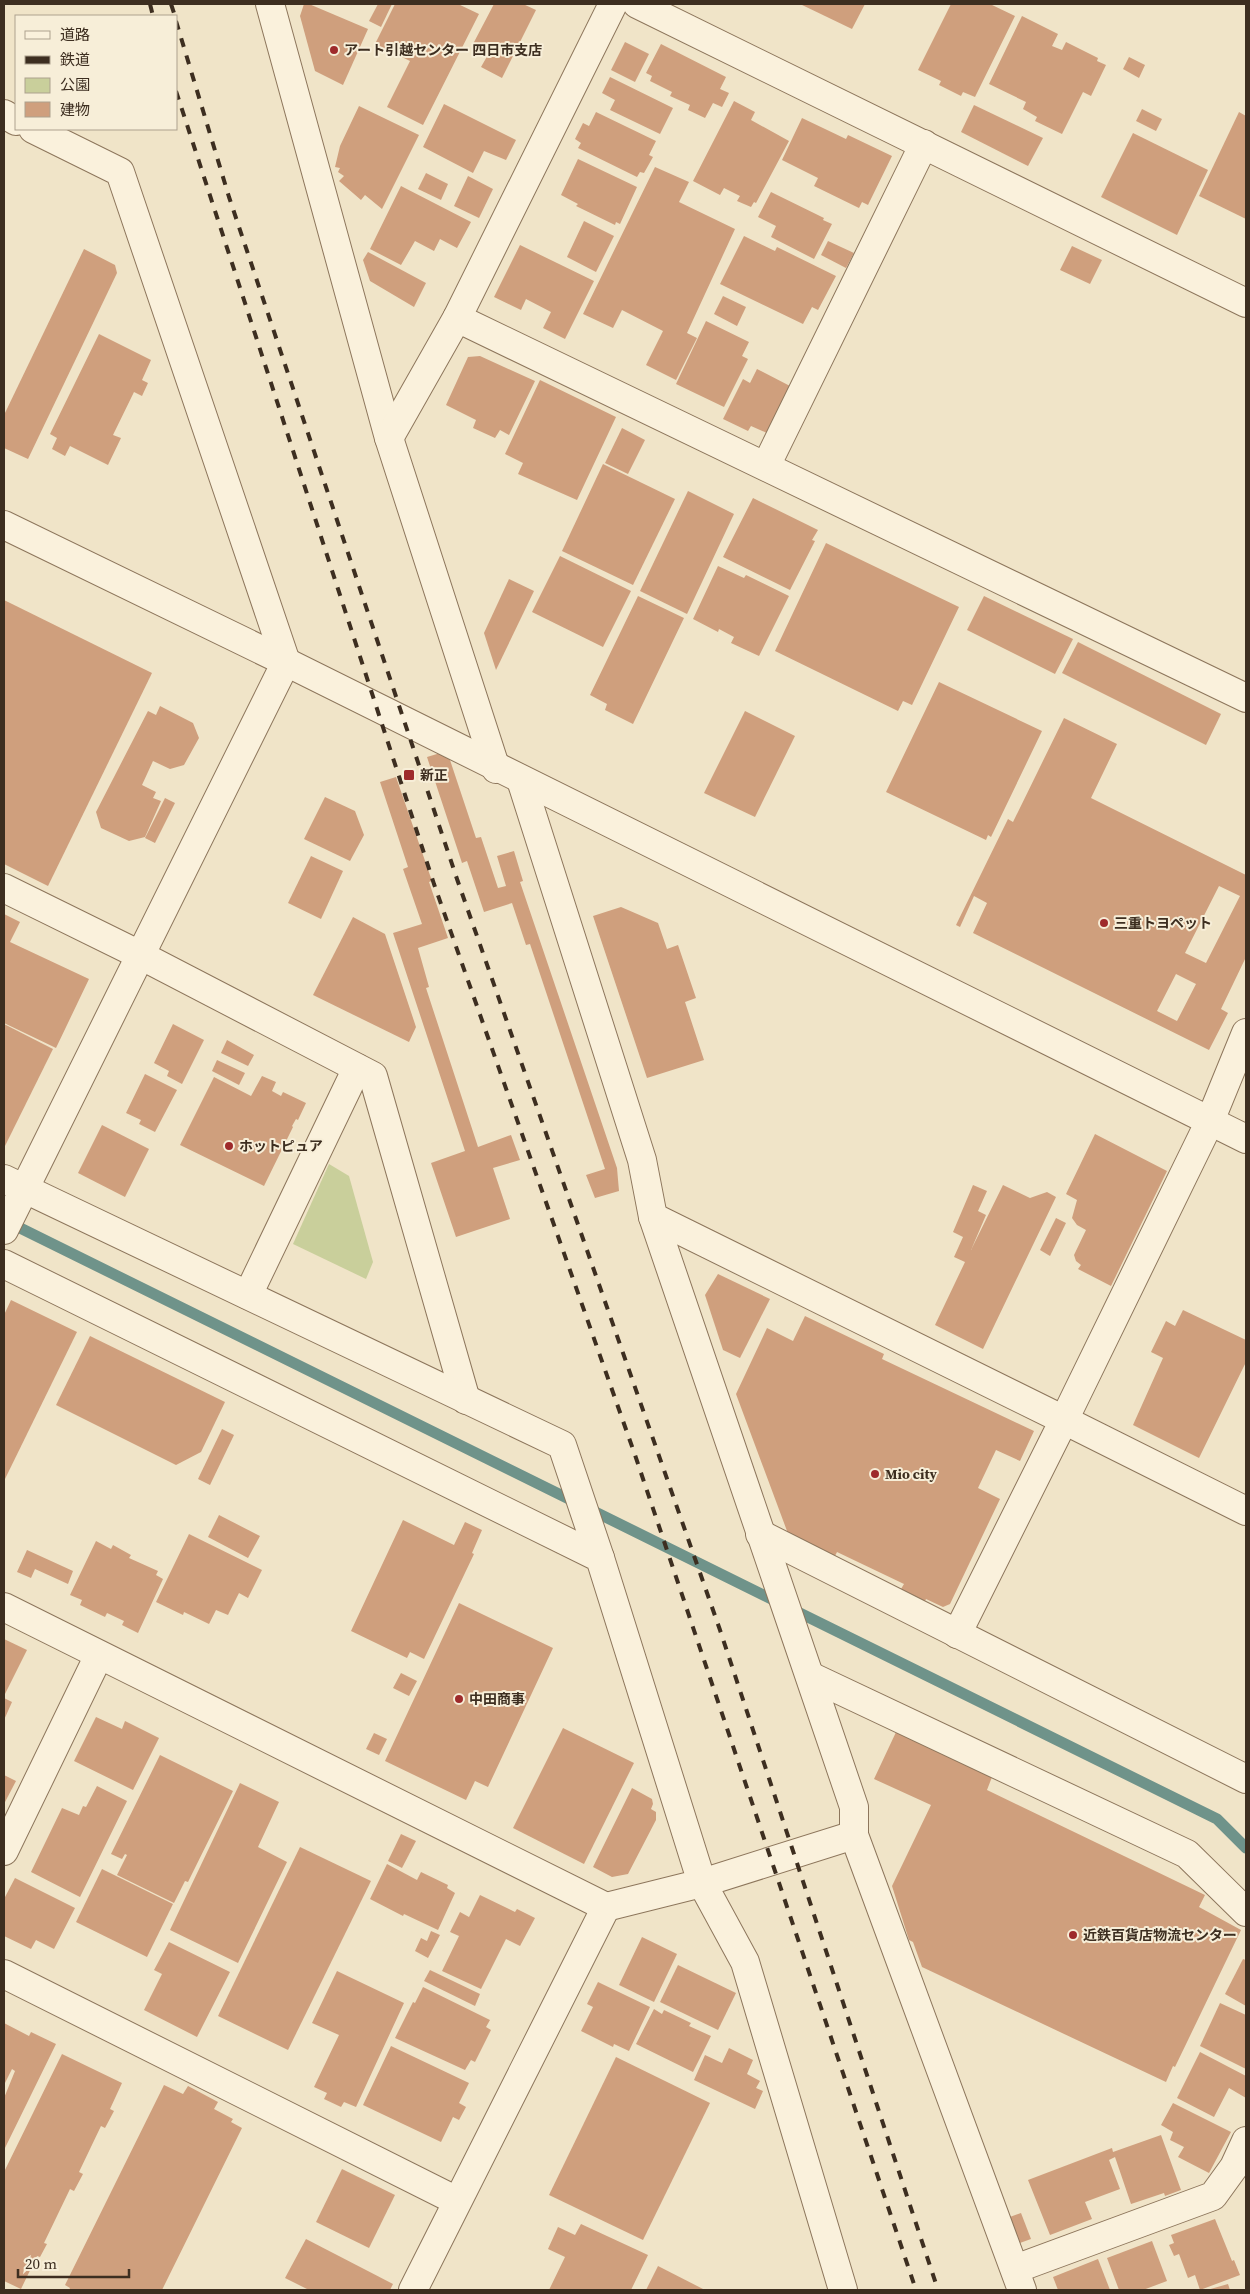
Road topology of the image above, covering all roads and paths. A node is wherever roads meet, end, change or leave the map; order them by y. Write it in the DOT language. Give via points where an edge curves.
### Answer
graph roads {
  1 [pos="270,4"];
  2 [pos="613,4"];
  3 [pos="637,4"];
  4 [pos="35,130"];
  5 [pos="924,144"];
  6 [pos="1246,303"];
  7 [pos="457,318"];
  8 [pos="389,438"];
  9 [pos="766,466"];
  10 [pos="4,525"];
  11 [pos="286,662"];
  12 [pos="1246,698"];
  13 [pos="496,769"];
  14 [pos="521,780"];
  15 [pos="4,888"];
  16 [pos="140,955"];
  17 [pos="1246,1033"];
  18 [pos="357,1068"];
  19 [pos="1210,1121"];
  20 [pos="1246,1139"];
  21 [pos="16,1189"];
  22 [pos="653,1217"];
  23 [pos="4,1230"];
  24 [pos="4,1264"];
  25 [pos="248,1295"];
  26 [pos="466,1400"];
  27 [pos="1064,1420"];
  28 [pos="1246,1511"];
  29 [pos="760,1534"];
  30 [pos="598,1553"];
  31 [pos="4,1608"];
  32 [pos="957,1634"];
  33 [pos="99,1655"];
  34 [pos="808,1671"];
  35 [pos="1246,1779"];
  36 [pos="854,1835"];
  37 [pos="4,1851"];
  38 [pos="702,1883"];
  39 [pos="606,1907"];
  40 [pos="1246,1912"];
  41 [pos="4,1974"];
  42 [pos="1246,2141"];
  43 [pos="457,2201"];
  44 [pos="1018,2280"];
  45 [pos="413,2290"];
  46 [pos="843,2290"];
  1 -- 8 [label="street"];
  2 -- 7 [label="street"];
  3 -- 5 [label="street"];
  4 -- 11 [label="street" via="120,172"];
  5 -- 6 [label="street"];
  5 -- 9 [label="street"];
  7 -- 8 [label="street"];
  7 -- 9 [label="street"];
  8 -- 13 [label="street"];
  9 -- 12 [label="street"];
  10 -- 11 [label="street"];
  11 -- 13 [label="street"];
  11 -- 16 [label="street"];
  13 -- 14 [label="street"];
  14 -- 19 [label="street"];
  14 -- 22 [label="street" via="642,1160"];
  15 -- 16 [label="street"];
  16 -- 18 [label="street"];
  16 -- 21 [label="street"];
  17 -- 19 [label="street"];
  18 -- 25 [label="street"];
  18 -- 26 [label="street" via="374,1076"];
  19 -- 20 [label="street"];
  19 -- 27 [label="street"];
  21 -- 23 [label="street"];
  21 -- 25 [label="street"];
  22 -- 27 [label="street"];
  22 -- 29 [label="street"];
  24 -- 30 [label="street"];
  25 -- 26 [label="street"];
  26 -- 30 [label="street" via="562,1446"];
  27 -- 28 [label="street"];
  27 -- 32 [label="street"];
  29 -- 32 [label="street"];
  29 -- 34 [label="street"];
  30 -- 38 [label="street"];
  31 -- 33 [label="street"];
  32 -- 35 [label="street"];
  33 -- 37 [label="street"];
  33 -- 39 [label="street"];
  34 -- 36 [label="street" via="854,1807"];
  34 -- 40 [label="street" via="1187,1854"];
  36 -- 38 [label="street"];
  36 -- 44 [label="street"];
  38 -- 39 [label="street"];
  38 -- 46 [label="street" via="745,1962"];
  39 -- 43 [label="street"];
  41 -- 43 [label="street"];
  42 -- 44 [label="street" via="1234,2167 1213,2196"];
  43 -- 45 [label="street"];
}
